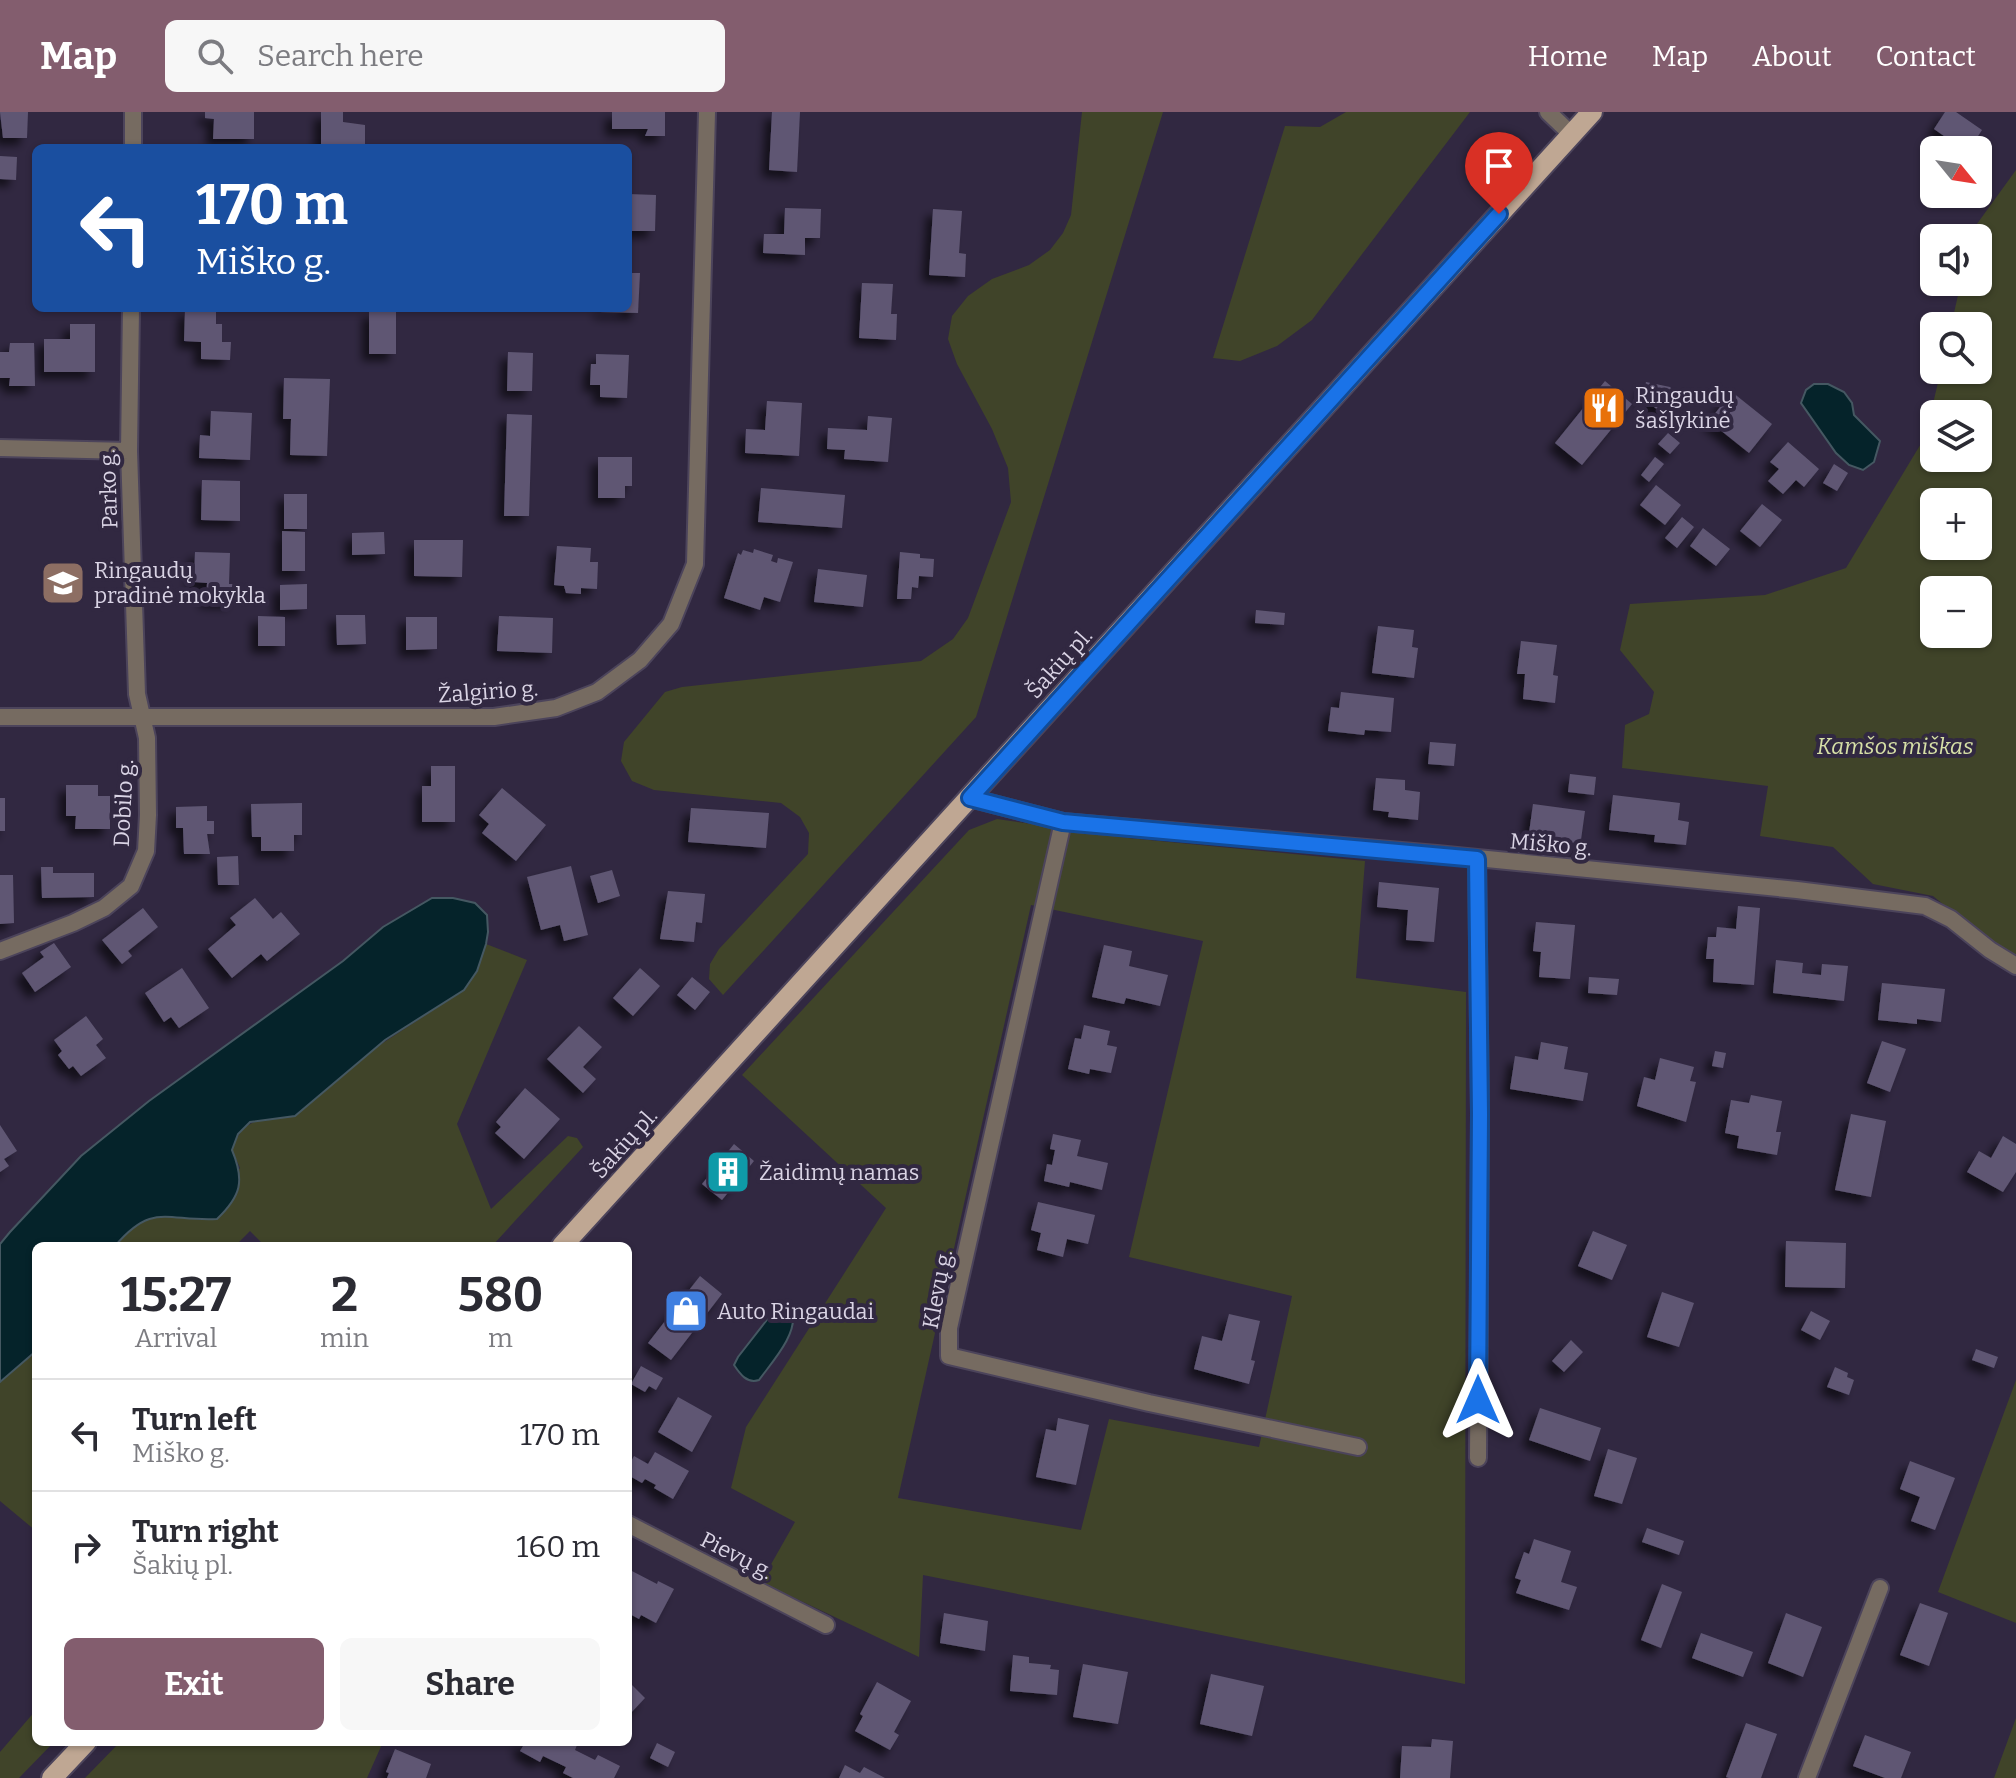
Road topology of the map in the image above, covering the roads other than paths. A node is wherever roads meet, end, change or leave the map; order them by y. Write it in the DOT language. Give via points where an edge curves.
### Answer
graph roads {
  1 [pos="133,112"];
  2 [pos="707,112"];
  3 [pos="1548,112"];
  4 [pos="1592,112"];
  5 [pos="1572,135"];
  6 [pos="133,144"];
  7 [pos="131,312"];
  8 [pos="0,448"];
  9 [pos="129,451"];
  10 [pos="142,716"];
  11 [pos="0,717"];
  12 [pos="970,798"];
  13 [pos="1063,822"];
  14 [pos="1477,859"];
  15 [pos="0,951"];
  16 [pos="2016,966"];
  17 [pos="566,1242"];
  18 [pos="1358,1447"];
  19 [pos="1478,1458"];
  20 [pos="632,1526"];
  21 [pos="1880,1588"];
  22 [pos="826,1625"];
  23 [pos="82,1746"];
  24 [pos="52,1778"];
  25 [pos="1807,1778"];
  1 -- 6 [label="street"];
  2 -- 10 [label="street, Žalgirio g." via="695,564 671,624 640,660 597,692 556,708 494,717"];
  3 -- 5 [label="street"];
  4 -- 5 [label="main road, Šakių pl."];
  5 -- 12 [label="main road, Šakių pl."];
  7 -- 9 [label="street, Parko g."];
  8 -- 9 [label="street"];
  9 -- 10 [label="street, Parko g."];
  10 -- 11 [label="street, Žalgirio g."];
  10 -- 15 [label="street, Dobilo g." via="147,738 146,851 131,886 104,908"];
  12 -- 13 [label="street, Miško g."];
  12 -- 17 [label="main road, Šakių pl."];
  13 -- 14 [label="street, Miško g."];
  13 -- 18 [label="street, Klevų g." via="949,1328 949,1356"];
  14 -- 16 [label="street, Miško g." via="1925,906"];
  14 -- 19 [label="street"];
  20 -- 22 [label="street, Pievų g."];
  21 -- 25 [label="street"];
  23 -- 24 [label="main road"];
}
